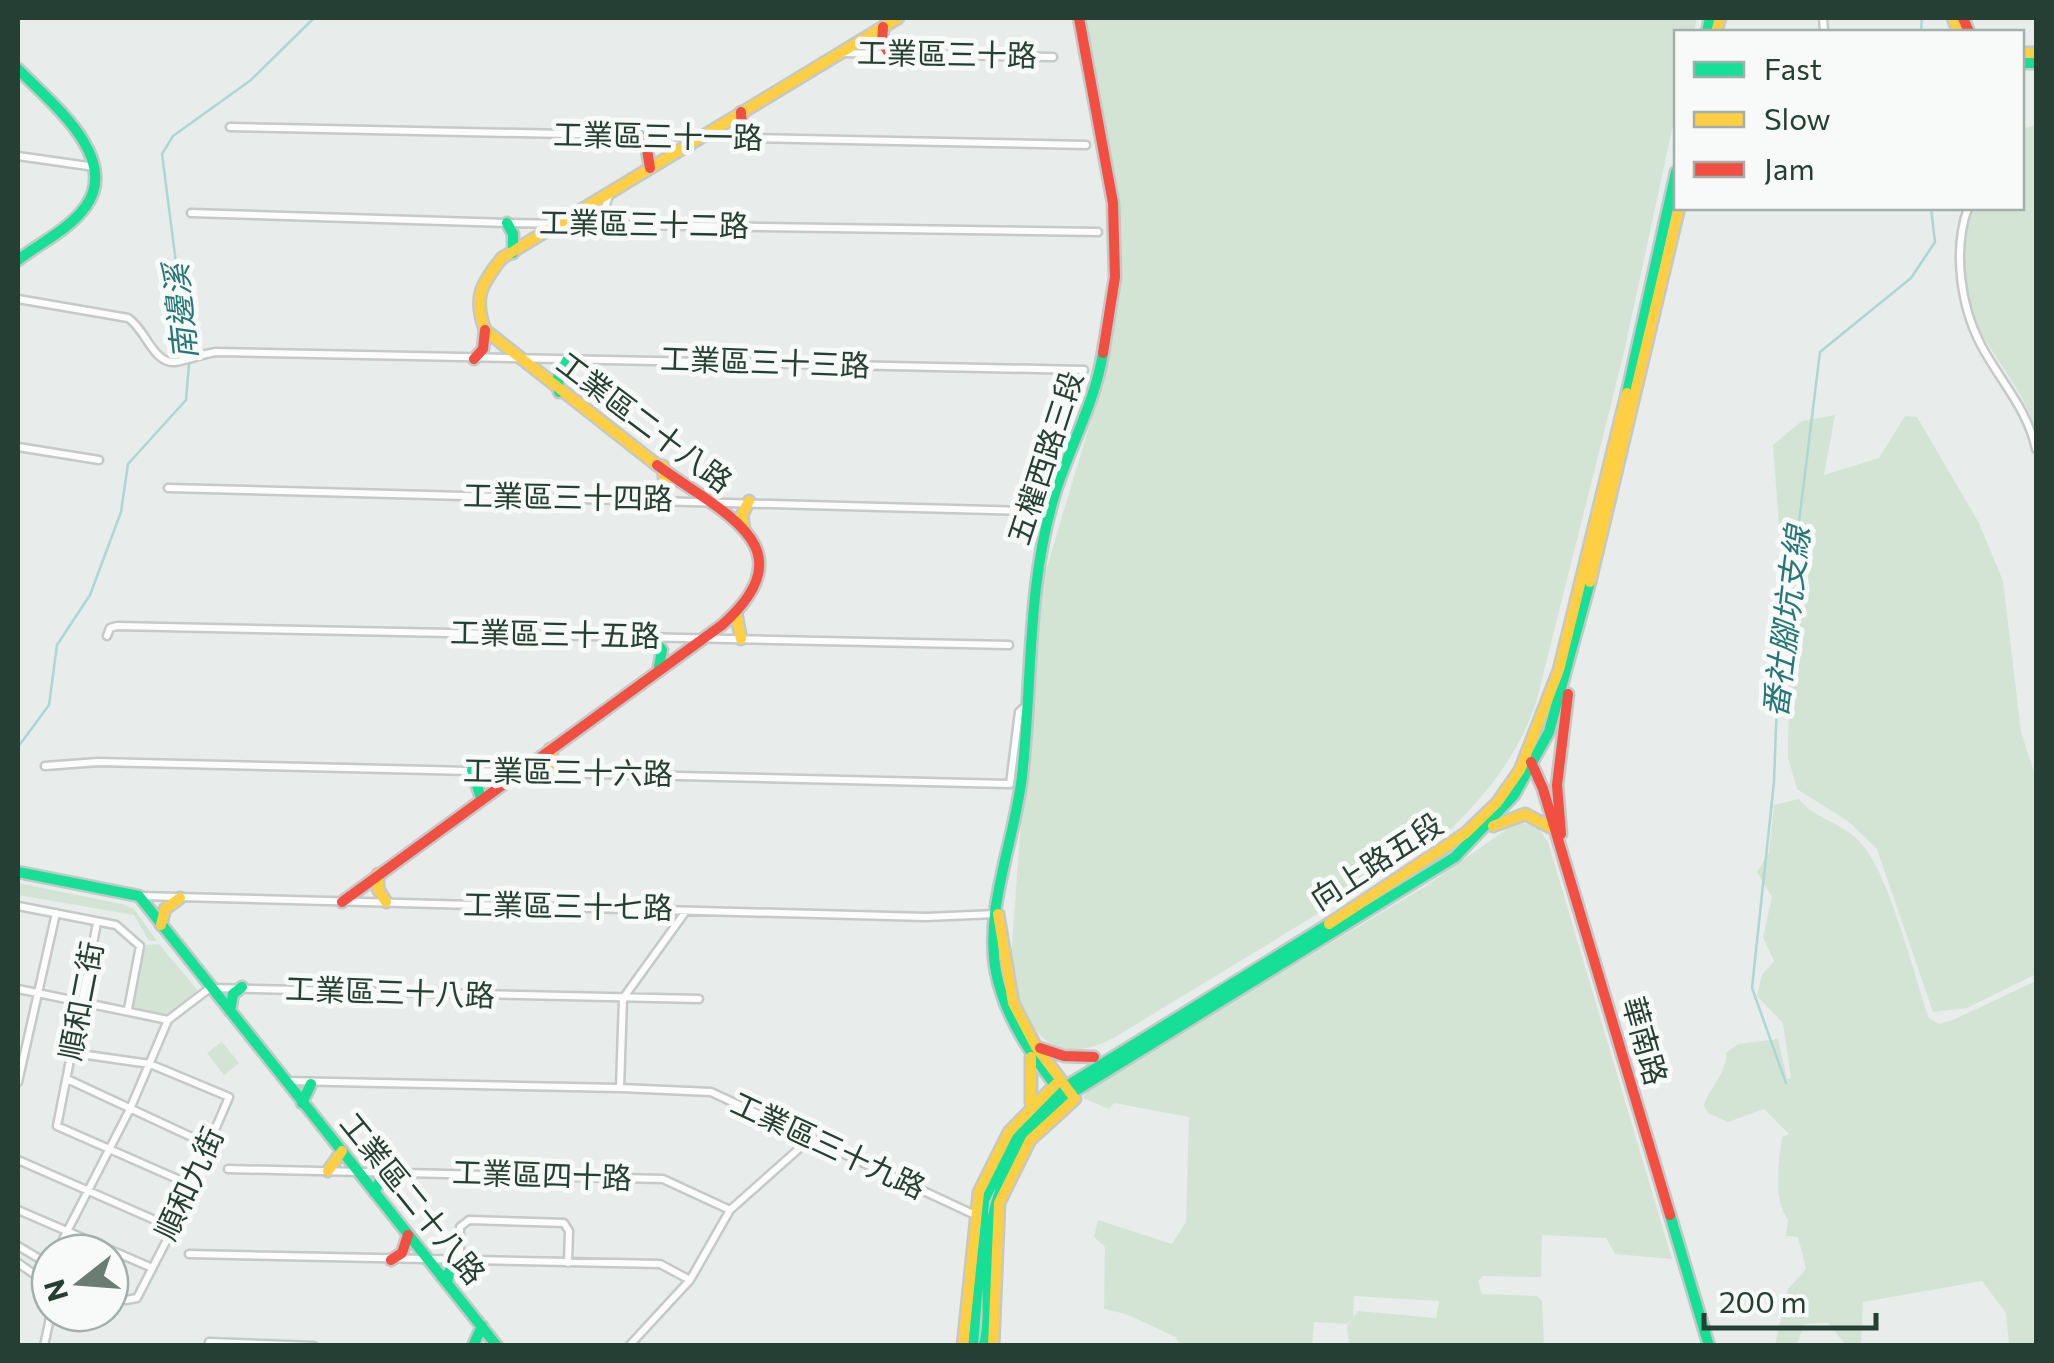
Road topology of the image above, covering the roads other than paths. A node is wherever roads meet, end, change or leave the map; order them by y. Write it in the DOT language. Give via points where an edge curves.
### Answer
graph roads {
  1 [pos="898,18"];
  2 [pos="1078,18"];
  3 [pos="1823,18"];
  4 [pos="883,27"];
  5 [pos="1824,30"];
  6 [pos="841,53"];
  7 [pos="889,54"];
  8 [pos="1053,57"];
  9 [pos="18,69"];
  10 [pos="741,112"];
  11 [pos="230,127"];
  12 [pos="646,137"];
  13 [pos="703,138"];
  14 [pos="752,140"];
  15 [pos="1086,145"];
  16 [pos="18,156"];
  17 [pos="96,168"];
  18 [pos="650,168"];
  19 [pos="1674,181"];
  20 [pos="609,195"];
  21 [pos="1680,210"];
  22 [pos="1967,210"];
  23 [pos="190,213"];
  24 [pos="563,222"];
  25 [pos="507,223"];
  26 [pos="614,224"];
  27 [pos="1098,232"];
  28 [pos="513,253"];
  29 [pos="18,260"];
  30 [pos="18,300"];
  31 [pos="485,330"];
  32 [pos="474,359"];
  33 [pos="519,359"];
  34 [pos="568,360"];
  35 [pos="1084,370"];
  36 [pos="560,392"];
  37 [pos="18,447"];
  38 [pos="2036,448"];
  39 [pos="100,460"];
  40 [pos="663,466"];
  41 [pos="168,488"];
  42 [pos="704,499"];
  43 [pos="653,502"];
  44 [pos="749,502"];
  45 [pos="1029,511"];
  46 [pos="746,532"];
  47 [pos="736,612"];
  48 [pos="107,636"];
  49 [pos="652,637"];
  50 [pos="700,639"];
  51 [pos="742,639"];
  52 [pos="1009,644"];
  53 [pos="656,671"];
  54 [pos="1568,694"];
  55 [pos="1026,706"];
  56 [pos="550,749"];
  57 [pos="1527,753"];
  58 [pos="1533,765"];
  59 [pos="46,766"];
  60 [pos="472,770"];
  61 [pos="518,772"];
  62 [pos="558,773"];
  63 [pos="481,798"];
  64 [pos="1493,826"];
  65 [pos="1556,830"];
  66 [pos="1565,863"];
  67 [pos="18,872"];
  68 [pos="378,874"];
  69 [pos="139,896"];
  70 [pos="180,898"];
  71 [pos="342,902"];
  72 [pos="386,902"];
  73 [pos="18,906"];
  74 [pos="686,910"];
  75 [pos="56,913"];
  76 [pos="998,914"];
  77 [pos="98,922"];
  78 [pos="166,933"];
  79 [pos="242,987"];
  80 [pos="210,988"];
  81 [pos="18,990"];
  82 [pos="38,993"];
  83 [pos="623,998"];
  84 [pos="699,998"];
  85 [pos="84,1001"];
  86 [pos="128,1008"];
  87 [pos="232,1015"];
  88 [pos="168,1020"];
  89 [pos="1033,1050"];
  90 [pos="72,1053"];
  91 [pos="1094,1057"];
  92 [pos="150,1064"];
  93 [pos="67,1079"];
  94 [pos="18,1080"];
  95 [pos="286,1081"];
  96 [pos="311,1084"];
  97 [pos="620,1088"];
  98 [pos="1064,1092"];
  99 [pos="302,1103"];
  100 [pos="1031,1104"];
  101 [pos="130,1110"];
  102 [pos="811,1138"];
  103 [pos="210,1146"];
  104 [pos="108,1147"];
  105 [pos="342,1152"];
  106 [pos="18,1160"];
  107 [pos="228,1169"];
  108 [pos="328,1171"];
  109 [pos="358,1172"];
  110 [pos="385,1172"];
  111 [pos="191,1185"];
  112 [pos="88,1188"];
  113 [pos="374,1192"];
  114 [pos="18,1210"];
  115 [pos="730,1210"];
  116 [pos="974,1214"];
  117 [pos="173,1228"];
  118 [pos="68,1232"];
  119 [pos="408,1235"];
  120 [pos="190,1254"];
  121 [pos="391,1260"];
  122 [pos="428,1260"];
  123 [pos="460,1260"];
  124 [pos="568,1262"];
  125 [pos="150,1267"];
  126 [pos="690,1280"];
  127 [pos="447,1283"];
  128 [pos="130,1300"];
  129 [pos="482,1326"];
  130 [pos="209,1342"];
  131 [pos="314,1346"];
  132 [pos="473,1346"];
  133 [pos="497,1346"];
  134 [pos="629,1346"];
  135 [pos="963,1346"];
  136 [pos="973,1346"];
  137 [pos="984,1346"];
  138 [pos="993,1346"];
  139 [pos="1709,1346"];
  1 -- 4 [label="main road"];
  2 -- 55 [label="main road, 五權西路三段" via="1113,203 1115,276 1099,379 1070,444 1038,566"];
  3 -- 5 [label="street"];
  4 -- 6 [label="main road"];
  4 -- 7 [label="main road"];
  6 -- 7 [label="street, 工業區三十路"];
  6 -- 10 [label="main road"];
  7 -- 8 [label="street, 工業區三十路"];
  9 -- 17 [label="main road" via="77,133"];
  10 -- 13 [label="main road"];
  10 -- 14 [label="main road" via="742,130"];
  11 -- 12 [label="street, 工業區三十一路"];
  12 -- 13 [label="street, 工業區三十一路"];
  12 -- 18 [label="main road"];
  13 -- 14 [label="street, 工業區三十一路"];
  13 -- 18 [label="main road"];
  14 -- 15 [label="street, 工業區三十一路"];
  16 -- 17 [label="street"];
  17 -- 29 [label="main road" via="87,207"];
  18 -- 20 [label="main road"];
  19 -- 57 [label="main road, 向上路五段" via="1593,536 1556,676"];
  20 -- 24 [label="main road"];
  20 -- 26 [label="street" via="604,211"];
  21 -- 58 [label="main road, 向上路五段" via="1602,538 1554,714"];
  22 -- 38 [label="street" via="1958,242 1968,312 2029,421"];
  23 -- 25 [label="street, 工業區三十二路"];
  24 -- 25 [label="street, 工業區三十二路"];
  24 -- 26 [label="street, 工業區三十二路"];
  24 -- 28 [label="main road"];
  25 -- 28 [label="main road"];
  26 -- 27 [label="street, 工業區三十二路"];
  28 -- 31 [label="main road" via="491,268 480,287"];
  30 -- 32 [label="street, 工業區三十三路" via="128,318 163,360 206,354"];
  31 -- 32 [label="main road"];
  31 -- 33 [label="main road, 工業區二十八路"];
  32 -- 33 [label="street, 工業區三十三路"];
  33 -- 34 [label="street, 工業區三十三路"];
  33 -- 36 [label="main road, 工業區二十八路"];
  34 -- 35 [label="street, 工業區三十三路"];
  34 -- 36 [label="main road" via="558,376"];
  36 -- 40 [label="main road, 工業區二十八路"];
  37 -- 39 [label="street"];
  40 -- 42 [label="main road, 工業區二十八路"];
  40 -- 43 [label="main road" via="665,486"];
  41 -- 43 [label="street, 工業區三十四路"];
  42 -- 43 [label="street, 工業區三十四路"];
  42 -- 44 [label="street, 工業區三十四路"];
  42 -- 46 [label="main road, 工業區二十八路"];
  44 -- 45 [label="street, 工業區三十四路"];
  44 -- 46 [label="main road" via="742,520"];
  46 -- 47 [label="main road, 工業區二十八路" via="759,554 761,577 750,603"];
  47 -- 50 [label="main road, 工業區二十八路"];
  47 -- 51 [label="main road"];
  48 -- 49 [label="street, 工業區三十五路" via="117,626"];
  49 -- 50 [label="street, 工業區三十五路"];
  49 -- 53 [label="main road" via="662,654"];
  50 -- 51 [label="street, 工業區三十五路"];
  50 -- 53 [label="main road, 工業區二十八路"];
  51 -- 52 [label="street, 工業區三十五路"];
  53 -- 56 [label="main road, 工業區二十八路"];
  54 -- 66 [label="main road" via="1557,786"];
  55 -- 62 [label="street, 工業區三十六路" via="1018,712 1010,784"];
  55 -- 76 [label="main road, 五權西路三段" via="1022,778"];
  56 -- 61 [label="main road, 工業區二十八路"];
  56 -- 62 [label="main road"];
  57 -- 58 [label="main road, 華南路"];
  57 -- 98 [label="main road, 向上路五段" via="1506,792 1465,836"];
  58 -- 65 [label="main road, 華南路"];
  58 -- 98 [label="main road, 向上路五段" via="1505,806 1455,857"];
  59 -- 60 [label="street, 工業區三十六路"];
  60 -- 61 [label="street, 工業區三十六路"];
  60 -- 63 [label="main road"];
  61 -- 62 [label="street, 工業區三十六路"];
  61 -- 63 [label="main road, 工業區二十八路"];
  63 -- 68 [label="main road, 工業區二十八路"];
  64 -- 65 [label="main road" via="1527,812"];
  65 -- 66 [label="main road, 華南路"];
  66 -- 139 [label="main road, 華南路"];
  67 -- 69 [label="main road"];
  68 -- 71 [label="main road, 工業區二十八路"];
  68 -- 72 [label="main road"];
  69 -- 70 [label="street, 工業區三十七路"];
  69 -- 78 [label="main road, 工業區二十八路"];
  70 -- 71 [label="street, 工業區三十七路"];
  70 -- 78 [label="main road" via="161,917"];
  71 -- 72 [label="street, 工業區三十七路"];
  72 -- 74 [label="street, 工業區三十七路"];
  73 -- 75 [label="street"];
  74 -- 76 [label="street, 工業區三十七路"];
  74 -- 83 [label="street"];
  75 -- 77 [label="street"];
  75 -- 82 [label="street"];
  76 -- 89 [label="main road, 五權西路三段" via="998,985"];
  77 -- 85 [label="street, 順和二街"];
  77 -- 86 [label="street" via="116,925 140,946"];
  78 -- 80 [label="main road, 工業區二十八路"];
  79 -- 80 [label="street, 工業區三十八路"];
  79 -- 83 [label="street, 工業區三十八路"];
  79 -- 87 [label="main road" via="231,998"];
  80 -- 87 [label="main road, 工業區二十八路"];
  80 -- 88 [label="street"];
  81 -- 82 [label="street"];
  82 -- 85 [label="street"];
  82 -- 94 [label="street"];
  83 -- 84 [label="street, 工業區三十八路"];
  83 -- 97 [label="street"];
  85 -- 86 [label="street"];
  85 -- 90 [label="street, 順和二街"];
  86 -- 88 [label="street"];
  87 -- 95 [label="main road, 工業區二十八路"];
  88 -- 92 [label="street"];
  89 -- 91 [label="main road"];
  89 -- 98 [label="main road, 五權西路三段"];
  89 -- 100 [label="main road"];
  90 -- 92 [label="street"];
  90 -- 93 [label="street, 順和二街"];
  92 -- 101 [label="street"];
  92 -- 103 [label="street, 順和九街" via="229,1097"];
  93 -- 101 [label="street"];
  93 -- 104 [label="street, 順和二街" via="57,1126"];
  95 -- 96 [label="street, 工業區三十九路"];
  95 -- 99 [label="main road, 工業區二十八路"];
  96 -- 97 [label="street, 工業區三十九路"];
  96 -- 99 [label="main road"];
  97 -- 102 [label="street, 工業區三十九路" via="710,1092"];
  98 -- 100 [label="main road, 向上路五段"];
  98 -- 136 [label="main road, 向上路五段" via="1013,1137 983,1200"];
  98 -- 137 [label="main road, 向上路五段" via="1024,1137 994,1202"];
  98 -- 138 [label="main road, 向上路五段" via="1030,1140 999,1203"];
  99 -- 105 [label="main road, 工業區二十八路"];
  100 -- 116 [label="main road, 向上路五段" via="995,1153"];
  101 -- 103 [label="street"];
  101 -- 104 [label="street"];
  102 -- 115 [label="street"];
  102 -- 116 [label="street, 工業區三十九路"];
  103 -- 111 [label="street, 順和九街"];
  104 -- 111 [label="street"];
  104 -- 112 [label="street"];
  105 -- 108 [label="main road"];
  105 -- 109 [label="main road, 工業區二十八路"];
  106 -- 112 [label="street"];
  107 -- 108 [label="street, 工業區四十路"];
  108 -- 109 [label="street, 工業區四十路"];
  109 -- 110 [label="street, 工業區四十路"];
  109 -- 113 [label="main road, 工業區二十八路"];
  110 -- 113 [label="main road"];
  110 -- 115 [label="street, 工業區四十路" via="662,1179"];
  111 -- 117 [label="street, 順和九街"];
  112 -- 117 [label="street"];
  112 -- 118 [label="street"];
  113 -- 119 [label="main road, 工業區二十八路"];
  114 -- 118 [label="street"];
  115 -- 126 [label="street"];
  116 -- 135 [label="main road, 向上路五段"];
  117 -- 125 [label="street, 順和九街"];
  118 -- 125 [label="street"];
  119 -- 121 [label="main road" via="402,1253"];
  119 -- 122 [label="main road, 工業區二十八路"];
  120 -- 121 [label="street"];
  121 -- 122 [label="street"];
  122 -- 123 [label="street"];
  122 -- 127 [label="main road, 工業區二十八路"];
  123 -- 124 [label="street"];
  123 -- 124 [label="street" via="460,1227 469,1220 564,1223"];
  123 -- 127 [label="main road"];
  124 -- 126 [label="street" via="660,1264"];
  125 -- 128 [label="street, 順和九街"];
  126 -- 134 [label="street"];
  127 -- 129 [label="main road, 工業區二十八路"];
  129 -- 132 [label="main road"];
  129 -- 133 [label="main road, 工業區二十八路"];
  130 -- 131 [label="street"];
}
